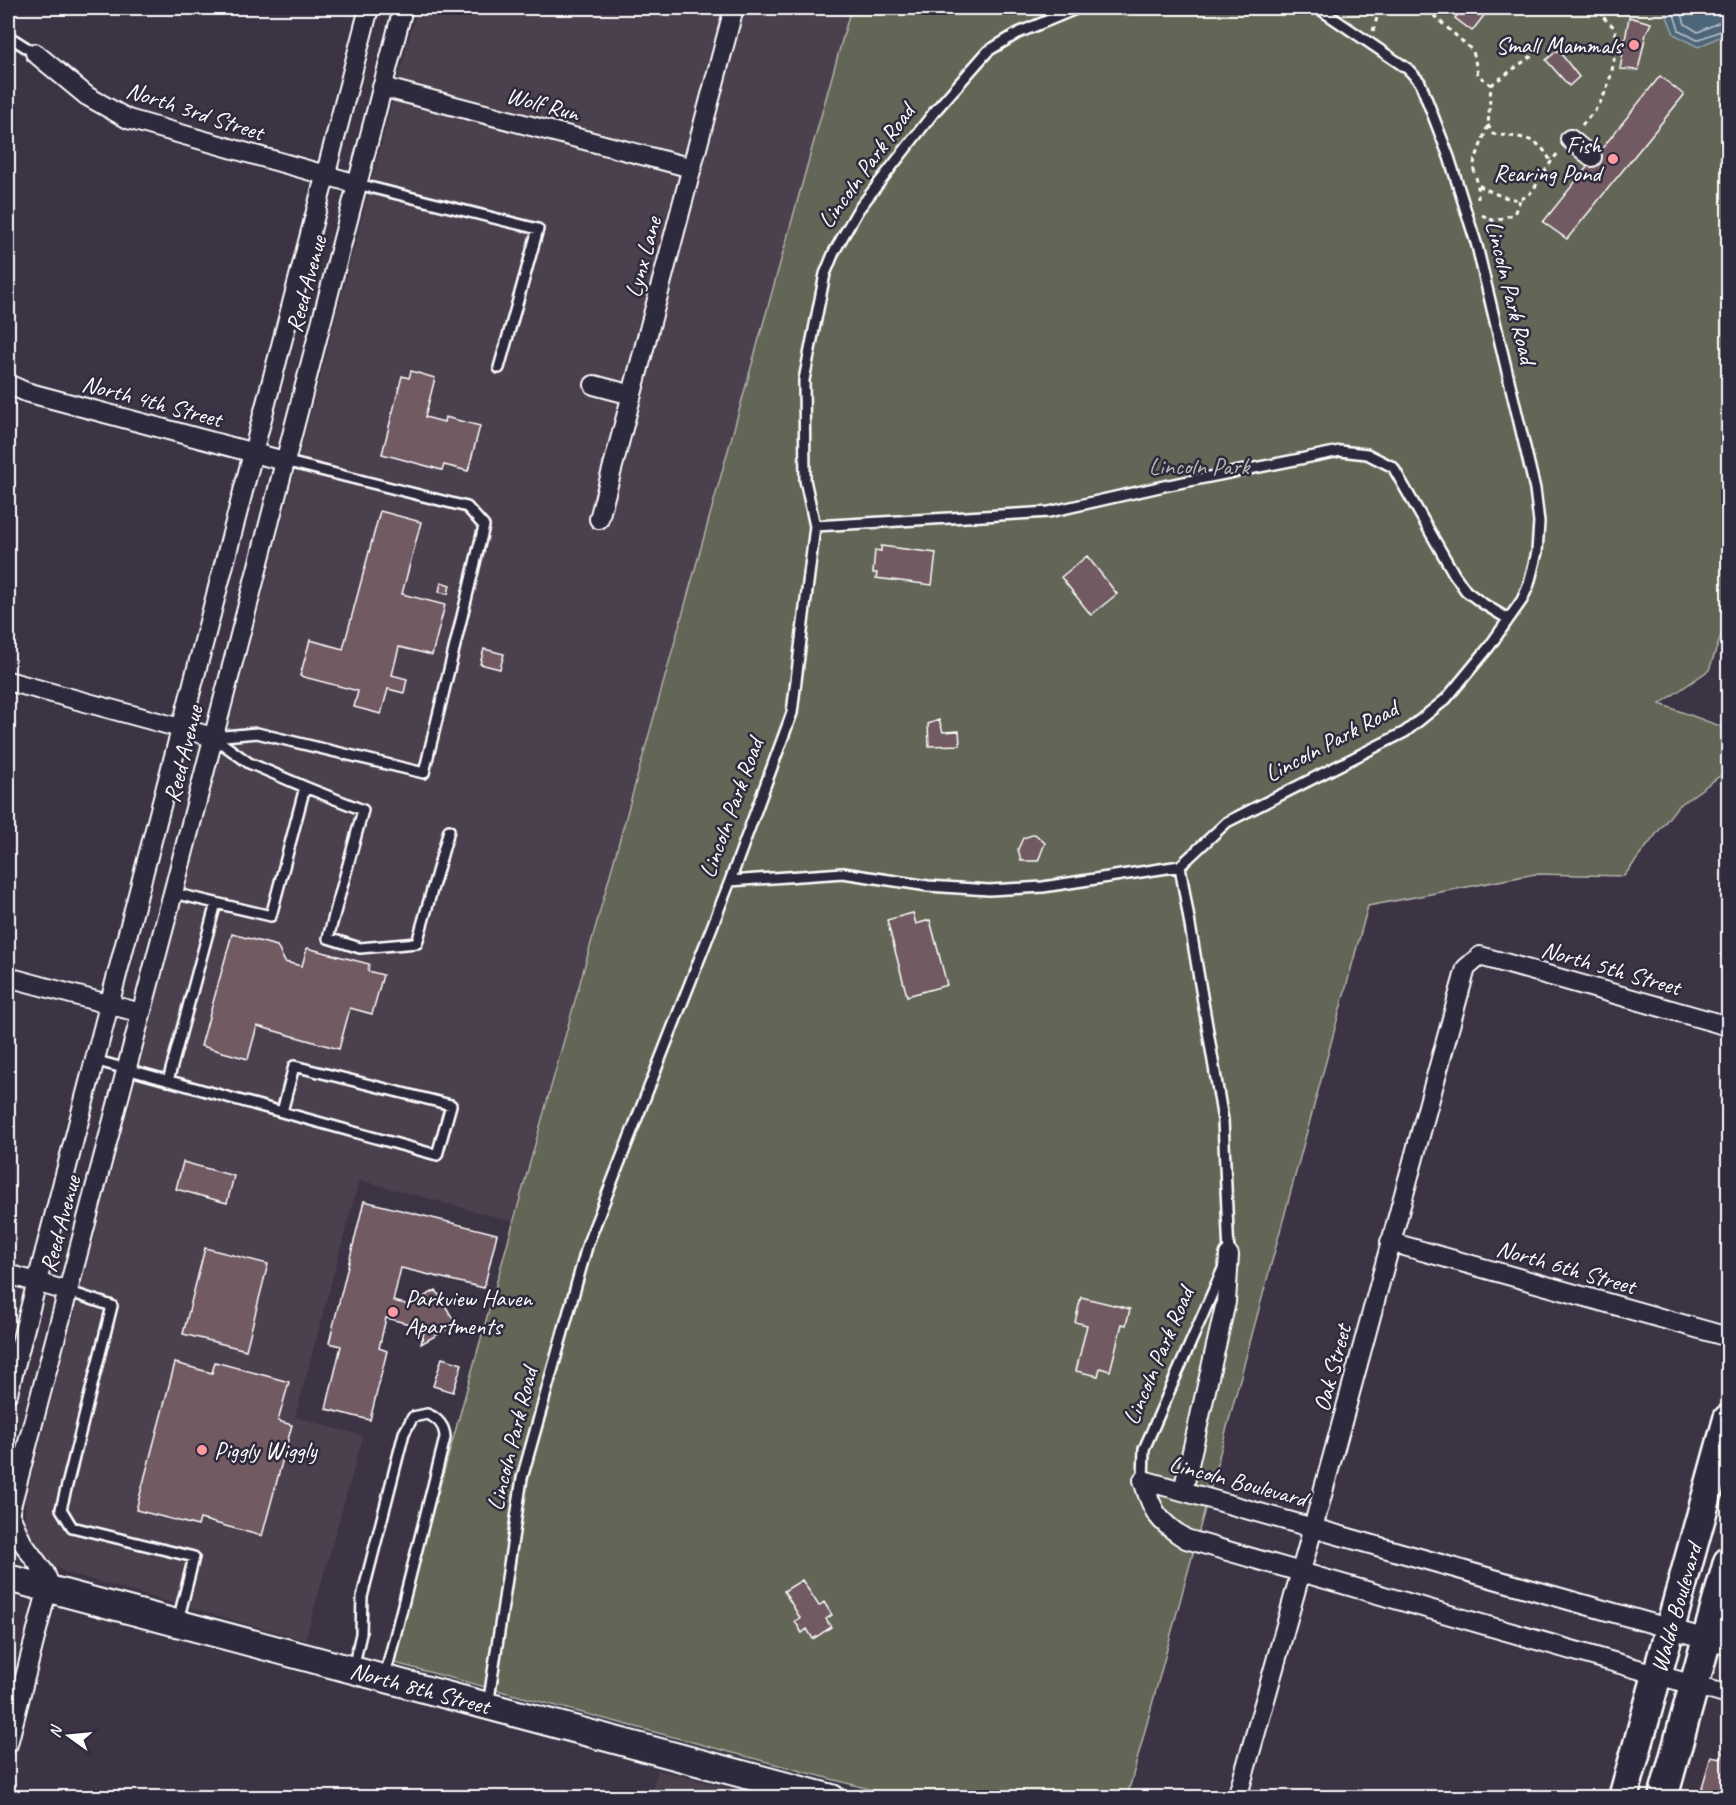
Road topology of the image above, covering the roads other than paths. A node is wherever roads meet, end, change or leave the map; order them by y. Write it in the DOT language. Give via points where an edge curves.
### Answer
graph roads {
  1 [pos="369,8"];
  2 [pos="403,8"];
  3 [pos="734,8"];
  4 [pos="1078,8"];
  5 [pos="1318,8"];
  6 [pos="8,36"];
  7 [pos="35,53"];
  8 [pos="382,87"];
  9 [pos="1570,139"];
  10 [pos="1592,157"];
  11 [pos="692,168"];
  12 [pos="325,176"];
  13 [pos="357,184"];
  14 [pos="499,368"];
  15 [pos="8,384"];
  16 [pos="594,385"];
  17 [pos="632,395"];
  18 [pos="252,453"];
  19 [pos="284,461"];
  20 [pos="599,519"];
  21 [pos="815,526"];
  22 [pos="1508,619"];
  23 [pos="8,681"];
  24 [pos="182,728"];
  25 [pos="213,737"];
  26 [pos="304,787"];
  27 [pos="449,830"];
  28 [pos="1180,866"];
  29 [pos="730,880"];
  30 [pos="173,893"];
  31 [pos="216,903"];
  32 [pos="1480,956"];
  33 [pos="8,977"];
  34 [pos="108,1004"];
  35 [pos="141,1013"];
  36 [pos="1728,1026"];
  37 [pos="94,1060"];
  38 [pos="126,1069"];
  39 [pos="168,1081"];
  40 [pos="282,1112"];
  41 [pos="1390,1242"];
  42 [pos="1229,1255"];
  43 [pos="8,1274"];
  44 [pos="36,1282"];
  45 [pos="67,1291"];
  46 [pos="1728,1337"];
  47 [pos="8,1393"];
  48 [pos="1728,1419"];
  49 [pos="1143,1480"];
  50 [pos="1183,1491"];
  51 [pos="8,1515"];
  52 [pos="1314,1527"];
  53 [pos="1728,1562"];
  54 [pos="1302,1573"];
  55 [pos="8,1578"];
  56 [pos="49,1589"];
  57 [pos="177,1623"];
  58 [pos="1670,1629"];
  59 [pos="1718,1642"];
  60 [pos="352,1670"];
  61 [pos="1657,1676"];
  62 [pos="384,1678"];
  63 [pos="1695,1686"];
  64 [pos="1728,1695"];
  65 [pos="488,1706"];
  66 [pos="8,1744"];
  67 [pos="832,1797"];
  68 [pos="1237,1797"];
  69 [pos="1623,1797"];
  70 [pos="1663,1797"];
  1 -- 12 [label="street, Reed Avenue"];
  2 -- 8 [label="street, Reed Avenue"];
  3 -- 11 [label="street, Lynx Lane"];
  4 -- 21 [label="lane, Lincoln Park Road" via="1018,33 988,51 935,111 858,210 834,252 825,274 804,380 805,480"];
  5 -- 22 [label="lane, Lincoln Park Road" via="1408,69 1420,82 1477,246 1535,489 1539,522 1529,584"];
  6 -- 7 [label="lane"];
  7 -- 12 [label="street, North 3rd Street" via="87,96 128,119"];
  8 -- 11 [label="street, Wolf Run"];
  8 -- 13 [label="street, Reed Avenue"];
  9 -- 10 [label="street"];
  11 -- 17 [label="street, Lynx Lane"];
  12 -- 13 [label="street, North 3rd Street"];
  12 -- 18 [label="street, Reed Avenue"];
  13 -- 14 [label="lane" via="538,229"];
  13 -- 19 [label="street, Reed Avenue"];
  15 -- 18 [label="street, North 4th Street"];
  16 -- 17 [label="street"];
  17 -- 20 [label="street, Lynx Lane"];
  18 -- 19 [label="street, North 4th Street"];
  18 -- 24 [label="street, Reed Avenue"];
  19 -- 25 [label="street, Reed Avenue"];
  19 -- 25 [label="lane" via="467,507 484,526 424,773 257,733"];
  21 -- 22 [label="lane" via="1049,512 1340,451 1367,454 1393,467 1466,591"];
  21 -- 29 [label="lane, Lincoln Park Road" via="792,713"];
  22 -- 28 [label="lane, Lincoln Park Road" via="1446,699 1405,732 1227,822"];
  23 -- 24 [label="street"];
  24 -- 25 [label="street"];
  24 -- 34 [label="street, Reed Avenue"];
  25 -- 26 [label="lane" via="249,763"];
  25 -- 30 [label="street, Reed Avenue"];
  26 -- 27 [label="lane" via="363,810 328,938 360,948 417,943"];
  26 -- 31 [label="lane" via="271,916"];
  28 -- 29 [label="lane" via="1043,887 989,890 928,886 843,873"];
  28 -- 42 [label="lane, Lincoln Park Road" via="1223,1120"];
  29 -- 65 [label="lane, Lincoln Park Road" via="588,1244 522,1478"];
  30 -- 31 [label="lane"];
  30 -- 35 [label="street, Reed Avenue"];
  31 -- 39 [label="lane"];
  32 -- 36 [label="street, North 5th Street"];
  32 -- 41 [label="street, Oak Street" via="1466,968"];
  33 -- 34 [label="street"];
  34 -- 35 [label="street"];
  34 -- 37 [label="street, Reed Avenue"];
  35 -- 38 [label="street, Reed Avenue"];
  37 -- 38 [label="lane"];
  37 -- 44 [label="street, Reed Avenue"];
  38 -- 39 [label="lane"];
  38 -- 45 [label="street, Reed Avenue"];
  39 -- 40 [label="lane"];
  40 -- 40 [label="lane" via="437,1155 451,1105 294,1065"];
  41 -- 46 [label="street, North 6th Street"];
  41 -- 52 [label="street, Oak Street"];
  42 -- 49 [label="lane, Lincoln Park Road" via="1144,1449"];
  42 -- 50 [label="street, Lincoln Park Road" via="1226,1302"];
  43 -- 44 [label="street"];
  44 -- 45 [label="street"];
  44 -- 47 [label="street, Reed Avenue"];
  45 -- 51 [label="street, Reed Avenue"];
  45 -- 57 [label="lane" via="112,1306 61,1509 72,1527 194,1557"];
  48 -- 58 [label="main road, Waldo Boulevard"];
  49 -- 50 [label="street, Lincoln Boulevard"];
  49 -- 54 [label="street, Lincoln Boulevard" via="1155,1514 1186,1539"];
  50 -- 52 [label="street, Lincoln Boulevard"];
  51 -- 56 [label="street, Reed Avenue" via="45,1573"];
  52 -- 54 [label="street, Oak Street"];
  52 -- 58 [label="street, Lincoln Boulevard"];
  53 -- 59 [label="main road, Waldo Boulevard"];
  54 -- 61 [label="street, Lincoln Boulevard"];
  54 -- 68 [label="street, Oak Street"];
  55 -- 56 [label="street, North 8th Street"];
  56 -- 57 [label="street, North 8th Street"];
  56 -- 66 [label="street"];
  57 -- 60 [label="street, North 8th Street"];
  58 -- 59 [label="street, Lincoln Boulevard"];
  58 -- 61 [label="main road, Waldo Boulevard"];
  59 -- 63 [label="main road, Waldo Boulevard"];
  60 -- 62 [label="street, North 8th Street"];
  60 -- 62 [label="lane" via="361,1634 364,1585 404,1433 413,1417 427,1414 439,1422 445,1438"];
  61 -- 63 [label="street, Lincoln Boulevard"];
  61 -- 69 [label="main road, Waldo Boulevard"];
  62 -- 65 [label="street, North 8th Street"];
  63 -- 64 [label="street, Lincoln Boulevard"];
  63 -- 70 [label="main road, Waldo Boulevard"];
  65 -- 67 [label="street, North 8th Street"];
}
